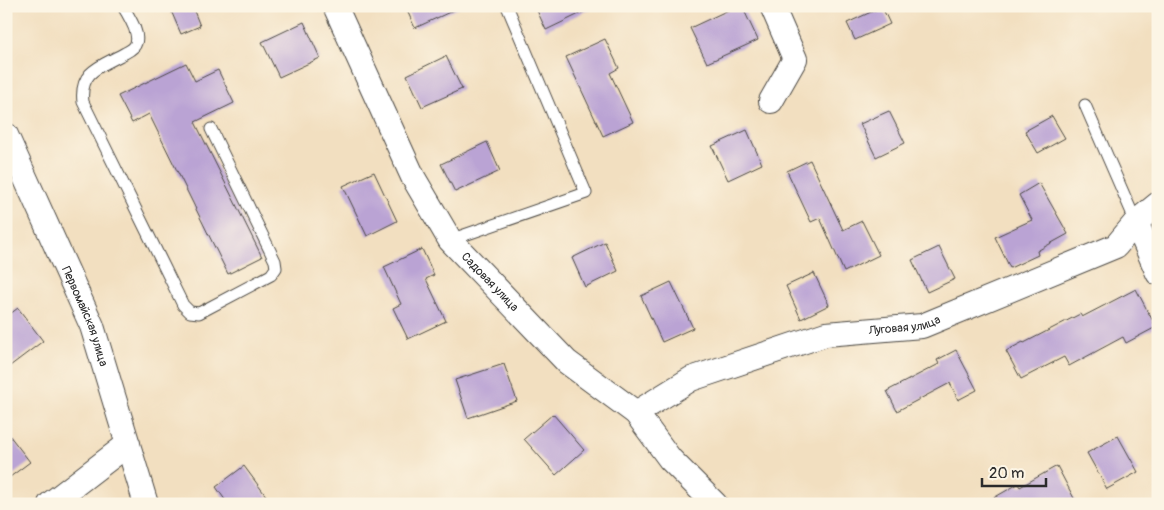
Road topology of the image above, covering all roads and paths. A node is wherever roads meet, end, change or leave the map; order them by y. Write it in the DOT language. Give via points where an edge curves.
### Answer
graph roads {
  1 [pos="123,6"];
  2 [pos="335,6"];
  3 [pos="507,6"];
  4 [pos="772,6"];
  5 [pos="771,101"];
  6 [pos="1085,104"];
  7 [pos="211,129"];
  8 [pos="6,135"];
  9 [pos="1158,204"];
  10 [pos="1136,222"];
  11 [pos="450,240"];
  12 [pos="1158,274"];
  13 [pos="636,413"];
  14 [pos="128,444"];
  15 [pos="50,504"];
  16 [pos="146,504"];
  17 [pos="715,504"];
  1 -- 7 [label="lane" via="136,34 136,43 132,49 85,79 83,102 183,305 190,312 199,313 271,275 276,268"];
  2 -- 11 [label="street, Садовая улица" via="413,177"];
  3 -- 11 [label="lane" via="586,192"];
  4 -- 5 [label="street" via="796,59"];
  6 -- 10 [label="lane"];
  8 -- 14 [label="street, Первомайская улица" via="92,326"];
  9 -- 10 [label="street, Луговая улица"];
  10 -- 12 [label="street"];
  10 -- 13 [label="street, Луговая улица" via="1116,246 922,326 826,334 691,379"];
  11 -- 13 [label="street, Садовая улица" via="567,362"];
  13 -- 17 [label="street, Садовая улица" via="670,459"];
  14 -- 15 [label="street"];
  14 -- 16 [label="street, Первомайская улица"];
}
